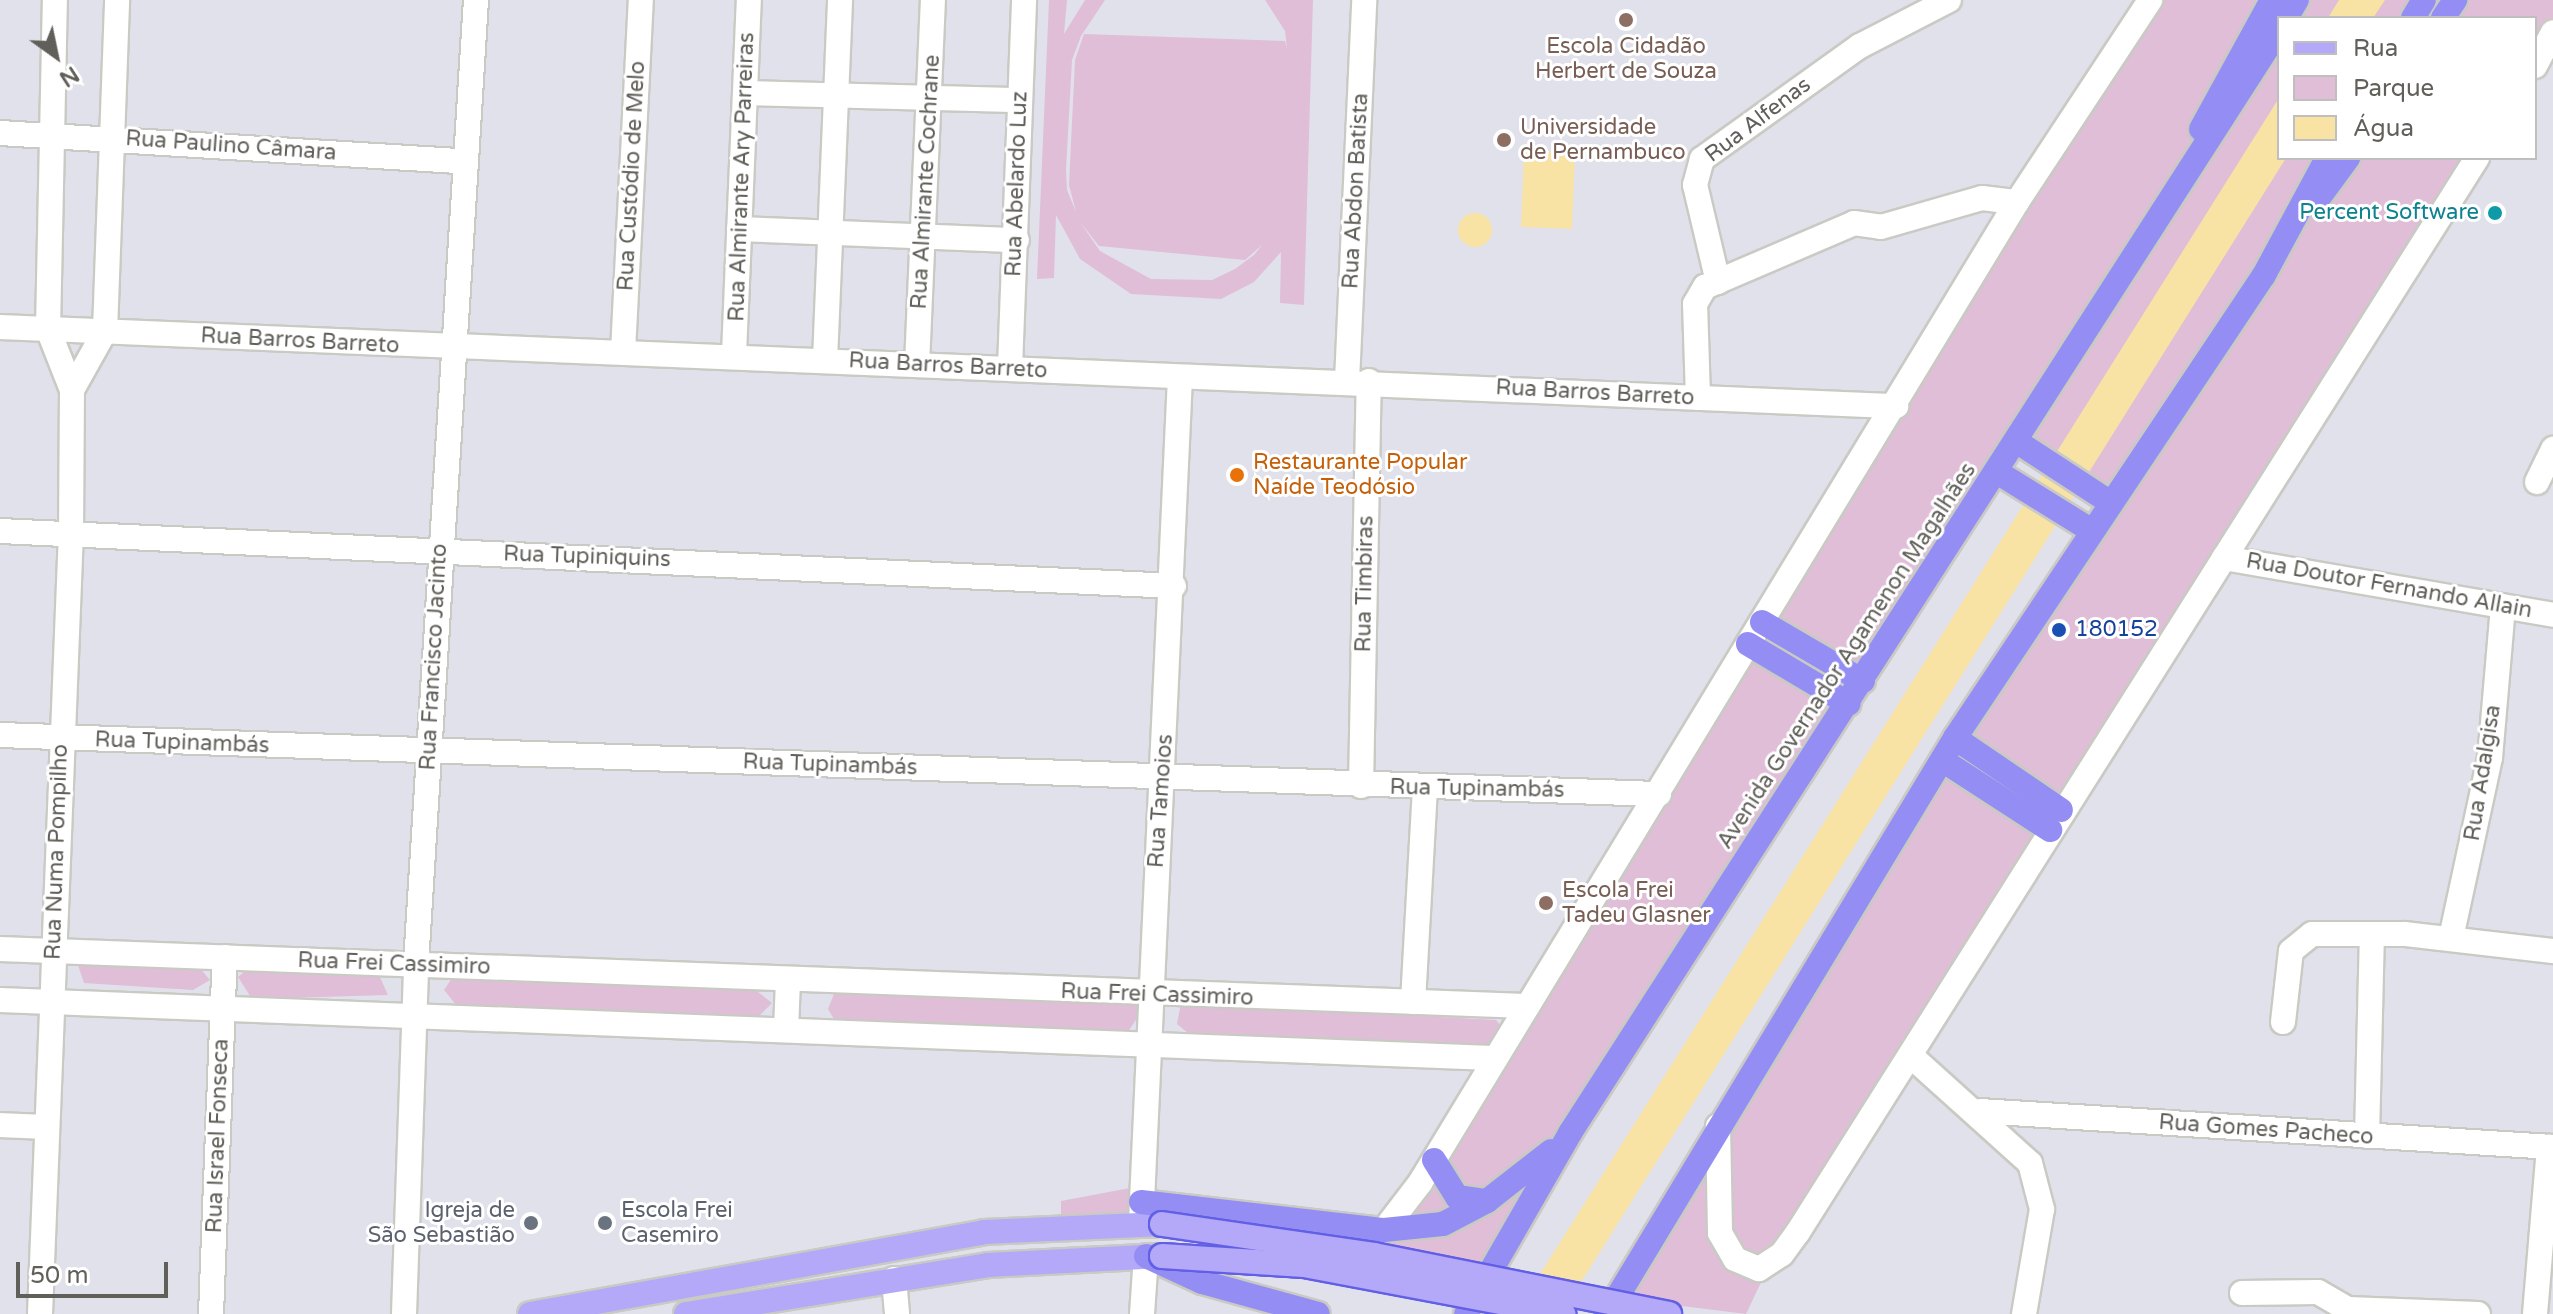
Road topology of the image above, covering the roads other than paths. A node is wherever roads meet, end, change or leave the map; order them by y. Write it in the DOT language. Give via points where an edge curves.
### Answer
graph roads {
  1 [pos="55,0"];
  2 [pos="117,0"];
  3 [pos="476,0"];
  4 [pos="641,0"];
  5 [pos="749,0"];
  6 [pos="840,0"];
  7 [pos="933,0"];
  8 [pos="1024,0"];
  9 [pos="1364,0"];
  10 [pos="1949,0"];
  11 [pos="2150,0"];
  12 [pos="2272,0"];
  13 [pos="2553,32"];
  14 [pos="2277,33"];
  15 [pos="2537,63"];
  16 [pos="747,93"];
  17 [pos="835,93"];
  18 [pos="931,96"];
  19 [pos="1020,100"];
  20 [pos="0,133"];
  21 [pos="51,134"];
  22 [pos="109,138"];
  23 [pos="2326,160"];
  24 [pos="2347,160"];
  25 [pos="2476,160"];
  26 [pos="461,161"];
  27 [pos="2017,202"];
  28 [pos="2158,213"];
  29 [pos="739,229"];
  30 [pos="829,233"];
  31 [pos="925,237"];
  32 [pos="1017,240"];
  33 [pos="2264,275"];
  34 [pos="1718,282"];
  35 [pos="0,327"];
  36 [pos="48,329"];
  37 [pos="105,331"];
  38 [pos="454,350"];
  39 [pos="623,352"];
  40 [pos="734,354"];
  41 [pos="825,360"];
  42 [pos="917,365"];
  43 [pos="1010,367"];
  44 [pos="1180,378"];
  45 [pos="1358,381"];
  46 [pos="72,390"];
  47 [pos="1698,398"];
  48 [pos="1896,406"];
  49 [pos="2025,447"];
  50 [pos="2553,449"];
  51 [pos="2007,478"];
  52 [pos="2537,482"];
  53 [pos="2105,499"];
  54 [pos="2085,527"];
  55 [pos="0,531"];
  56 [pos="71,532"];
  57 [pos="439,551"];
  58 [pos="2224,558"];
  59 [pos="1174,586"];
  60 [pos="2503,607"];
  61 [pos="2553,615"];
  62 [pos="1762,622"];
  63 [pos="1748,644"];
  64 [pos="1863,681"];
  65 [pos="1849,704"];
  66 [pos="0,735"];
  67 [pos="61,738"];
  68 [pos="1955,738"];
  69 [pos="429,751"];
  70 [pos="1942,760"];
  71 [pos="1163,778"];
  72 [pos="1361,786"];
  73 [pos="1425,789"];
  74 [pos="1659,794"];
  75 [pos="2055,820"];
  76 [pos="2372,934"];
  77 [pos="2451,938"];
  78 [pos="0,949"];
  79 [pos="54,951"];
  80 [pos="2553,951"];
  81 [pos="225,957"];
  82 [pos="416,964"];
  83 [pos="788,981"];
  84 [pos="1149,997"];
  85 [pos="0,1000"];
  86 [pos="1413,1002"];
  87 [pos="51,1003"];
  88 [pos="223,1006"];
  89 [pos="1525,1006"];
  90 [pos="414,1013"];
  91 [pos="2283,1022"];
  92 [pos="786,1030"];
  93 [pos="1146,1048"];
  94 [pos="1911,1056"];
  95 [pos="1492,1058"];
  96 [pos="1980,1111"];
  97 [pos="1718,1124"];
  98 [pos="0,1125"];
  99 [pos="47,1127"];
  100 [pos="1570,1133"];
  101 [pos="2367,1136"];
  102 [pos="2551,1147"];
  103 [pos="1434,1160"];
  104 [pos="1487,1201"];
  105 [pos="1148,1216"];
  106 [pos="1384,1230"];
  107 [pos="1154,1256"];
  108 [pos="894,1279"];
  109 [pos="2242,1293"];
  110 [pos="612,1306"];
  111 [pos="40,1314"];
  112 [pos="211,1314"];
  113 [pos="404,1314"];
  114 [pos="530,1314"];
  115 [pos="686,1314"];
  116 [pos="897,1314"];
  117 [pos="1142,1314"];
  118 [pos="1318,1314"];
  119 [pos="1466,1314"];
  120 [pos="1563,1314"];
  121 [pos="1607,1314"];
  122 [pos="1669,1314"];
  123 [pos="2024,1314"];
  124 [pos="2478,1314"];
  125 [pos="2535,1314"];
  1 -- 21 [label="street, Rua Numa Pompilho"];
  2 -- 22 [label="street, Rua Numa Pompilho"];
  3 -- 26 [label="street, Rua Francisco Jacinto"];
  4 -- 39 [label="street, Rua Custódio de Melo"];
  5 -- 16 [label="street, Rua Almirante Ary Parreiras"];
  6 -- 17 [label="street"];
  7 -- 18 [label="street, Rua Almirante Cochrane"];
  8 -- 19 [label="street, Rua Abelardo Luz"];
  9 -- 45 [label="street, Rua Abdon Batista"];
  10 -- 34 [label="street, Rua Alfenas" via="1860,46 1702,159 1695,185"];
  11 -- 27 [label="street"];
  12 -- 28 [label="highway"];
  13 -- 15 [label="street"];
  14 -- 28 [label="highway, Avenida Governador Agamenon Magalhães"];
  16 -- 17 [label="street"];
  16 -- 29 [label="street, Rua Almirante Ary Parreiras"];
  17 -- 18 [label="street"];
  17 -- 30 [label="street"];
  18 -- 19 [label="street"];
  18 -- 31 [label="street, Rua Almirante Cochrane"];
  19 -- 32 [label="street, Rua Abelardo Luz"];
  20 -- 21 [label="street, Rua Paulino Câmara"];
  21 -- 22 [label="street, Rua Paulino Câmara"];
  21 -- 36 [label="street, Rua Numa Pompilho"];
  22 -- 26 [label="street, Rua Paulino Câmara"];
  22 -- 37 [label="street, Rua Numa Pompilho"];
  23 -- 33 [label="highway"];
  24 -- 33 [label="highway"];
  25 -- 58 [label="street"];
  26 -- 38 [label="street, Rua Francisco Jacinto"];
  27 -- 34 [label="street" via="1982,198 1881,227 1854,223"];
  27 -- 48 [label="street"];
  28 -- 49 [label="highway, Avenida Governador Agamenon Magalhães"];
  29 -- 30 [label="street"];
  29 -- 40 [label="street, Rua Almirante Ary Parreiras"];
  30 -- 31 [label="street"];
  30 -- 41 [label="street"];
  31 -- 32 [label="street"];
  31 -- 42 [label="street, Rua Almirante Cochrane"];
  32 -- 43 [label="street, Rua Abelardo Luz"];
  33 -- 53 [label="highway"];
  34 -- 47 [label="street" via="1695,304"];
  35 -- 36 [label="street, Rua Barros Barreto"];
  36 -- 37 [label="street, Rua Barros Barreto"];
  36 -- 46 [label="street, Rua Numa Pompilho"];
  37 -- 38 [label="street, Rua Barros Barreto"];
  37 -- 46 [label="street, Rua Numa Pompilho"];
  38 -- 39 [label="street, Rua Barros Barreto"];
  38 -- 57 [label="street, Rua Francisco Jacinto"];
  39 -- 40 [label="street, Rua Barros Barreto"];
  40 -- 41 [label="street, Rua Barros Barreto"];
  41 -- 42 [label="street, Rua Barros Barreto"];
  42 -- 43 [label="street, Rua Barros Barreto"];
  43 -- 44 [label="street, Rua Barros Barreto"];
  44 -- 45 [label="street, Rua Barros Barreto"];
  44 -- 59 [label="street, Rua Tamoios"];
  45 -- 47 [label="street, Rua Barros Barreto"];
  45 -- 72 [label="street, Rua Timbiras"];
  46 -- 56 [label="street, Rua Numa Pompilho"];
  47 -- 48 [label="street, Rua Barros Barreto"];
  48 -- 62 [label="street"];
  49 -- 51 [label="highway, Avenida Governador Agamenon Magalhães"];
  49 -- 53 [label="highway"];
  50 -- 52 [label="street"];
  51 -- 54 [label="highway"];
  51 -- 64 [label="highway, Avenida Governador Agamenon Magalhães"];
  53 -- 54 [label="highway"];
  54 -- 68 [label="highway"];
  55 -- 56 [label="street, Rua Tupiniquins"];
  56 -- 57 [label="street, Rua Tupiniquins"];
  56 -- 67 [label="street, Rua Numa Pompilho"];
  57 -- 59 [label="street, Rua Tupiniquins"];
  57 -- 69 [label="street, Rua Francisco Jacinto"];
  58 -- 60 [label="street, Rua Doutor Fernando Allain"];
  58 -- 75 [label="street"];
  59 -- 71 [label="street, Rua Tamoios"];
  60 -- 61 [label="street, Rua Doutor Fernando Allain"];
  60 -- 77 [label="street, Rua Adalgisa" via="2490,758"];
  62 -- 63 [label="street"];
  62 -- 64 [label="highway"];
  63 -- 65 [label="highway"];
  63 -- 74 [label="street"];
  64 -- 65 [label="highway, Avenida Governador Agamenon Magalhães"];
  65 -- 100 [label="highway, Avenida Governador Agamenon Magalhães"];
  66 -- 67 [label="street, Rua Tupinambás"];
  67 -- 69 [label="street, Rua Tupinambás"];
  67 -- 79 [label="street, Rua Numa Pompilho"];
  68 -- 70 [label="highway"];
  68 -- 75 [label="highway"];
  69 -- 71 [label="street, Rua Tupinambás"];
  69 -- 82 [label="street, Rua Francisco Jacinto"];
  70 -- 75 [label="highway"];
  70 -- 97 [label="highway"];
  71 -- 72 [label="street, Rua Tupinambás"];
  71 -- 84 [label="street, Rua Tamoios"];
  72 -- 73 [label="street, Rua Tupinambás"];
  73 -- 74 [label="street, Rua Tupinambás"];
  73 -- 86 [label="street"];
  74 -- 89 [label="street"];
  75 -- 94 [label="street"];
  76 -- 77 [label="street"];
  76 -- 91 [label="street" via="2312,934 2295,944"];
  76 -- 101 [label="street"];
  77 -- 80 [label="street"];
  78 -- 79 [label="street, Rua Frei Cassimiro"];
  79 -- 81 [label="street, Rua Frei Cassimiro"];
  79 -- 87 [label="street, Rua Numa Pompilho"];
  81 -- 82 [label="street, Rua Frei Cassimiro"];
  81 -- 88 [label="street, Rua Israel Fonseca"];
  82 -- 83 [label="street, Rua Frei Cassimiro"];
  82 -- 90 [label="street, Rua Francisco Jacinto"];
  83 -- 84 [label="street, Rua Frei Cassimiro"];
  83 -- 92 [label="street"];
  84 -- 86 [label="street, Rua Frei Cassimiro"];
  84 -- 93 [label="street, Rua Tamoios"];
  85 -- 87 [label="street"];
  86 -- 89 [label="street, Rua Frei Cassimiro"];
  87 -- 88 [label="street"];
  87 -- 99 [label="street, Rua Numa Pompilho"];
  88 -- 90 [label="street"];
  88 -- 112 [label="street, Rua Israel Fonseca"];
  89 -- 95 [label="street"];
  90 -- 92 [label="street"];
  90 -- 113 [label="street, Rua Francisco Jacinto"];
  92 -- 93 [label="street"];
  93 -- 95 [label="street"];
  93 -- 105 [label="street, Rua Tamoios"];
  94 -- 96 [label="street"];
  94 -- 97 [label="street" via="1782,1254 1759,1269 1735,1259 1720,1233"];
  95 -- 103 [label="street"];
  96 -- 101 [label="street, Rua Gomes Pacheco"];
  96 -- 123 [label="street" via="2020,1149 2038,1182 2042,1209"];
  97 -- 121 [label="highway"];
  98 -- 99 [label="street"];
  99 -- 111 [label="street, Rua Numa Pompilho"];
  100 -- 104 [label="highway"];
  100 -- 119 [label="highway, Avenida Governador Agamenon Magalhães"];
  101 -- 102 [label="street, Rua Gomes Pacheco"];
  102 -- 125 [label="street"];
  103 -- 104 [label="highway" via="1457,1197"];
  103 -- 106 [label="street"];
  104 -- 106 [label="highway" via="1443,1224"];
  105 -- 106 [label="highway"];
  105 -- 110 [label="main road" via="984,1232"];
  105 -- 122 [label="main road, bridge"];
  107 -- 108 [label="main road" via="1028,1260"];
  107 -- 117 [label="street"];
  107 -- 118 [label="highway" via="1202,1282"];
  107 -- 120 [label="main road, bridge" via="1304,1265"];
  108 -- 115 [label="main road"];
  108 -- 116 [label="street"];
  109 -- 124 [label="street" via="2318,1292 2348,1309"];
  110 -- 114 [label="main road"];
}
